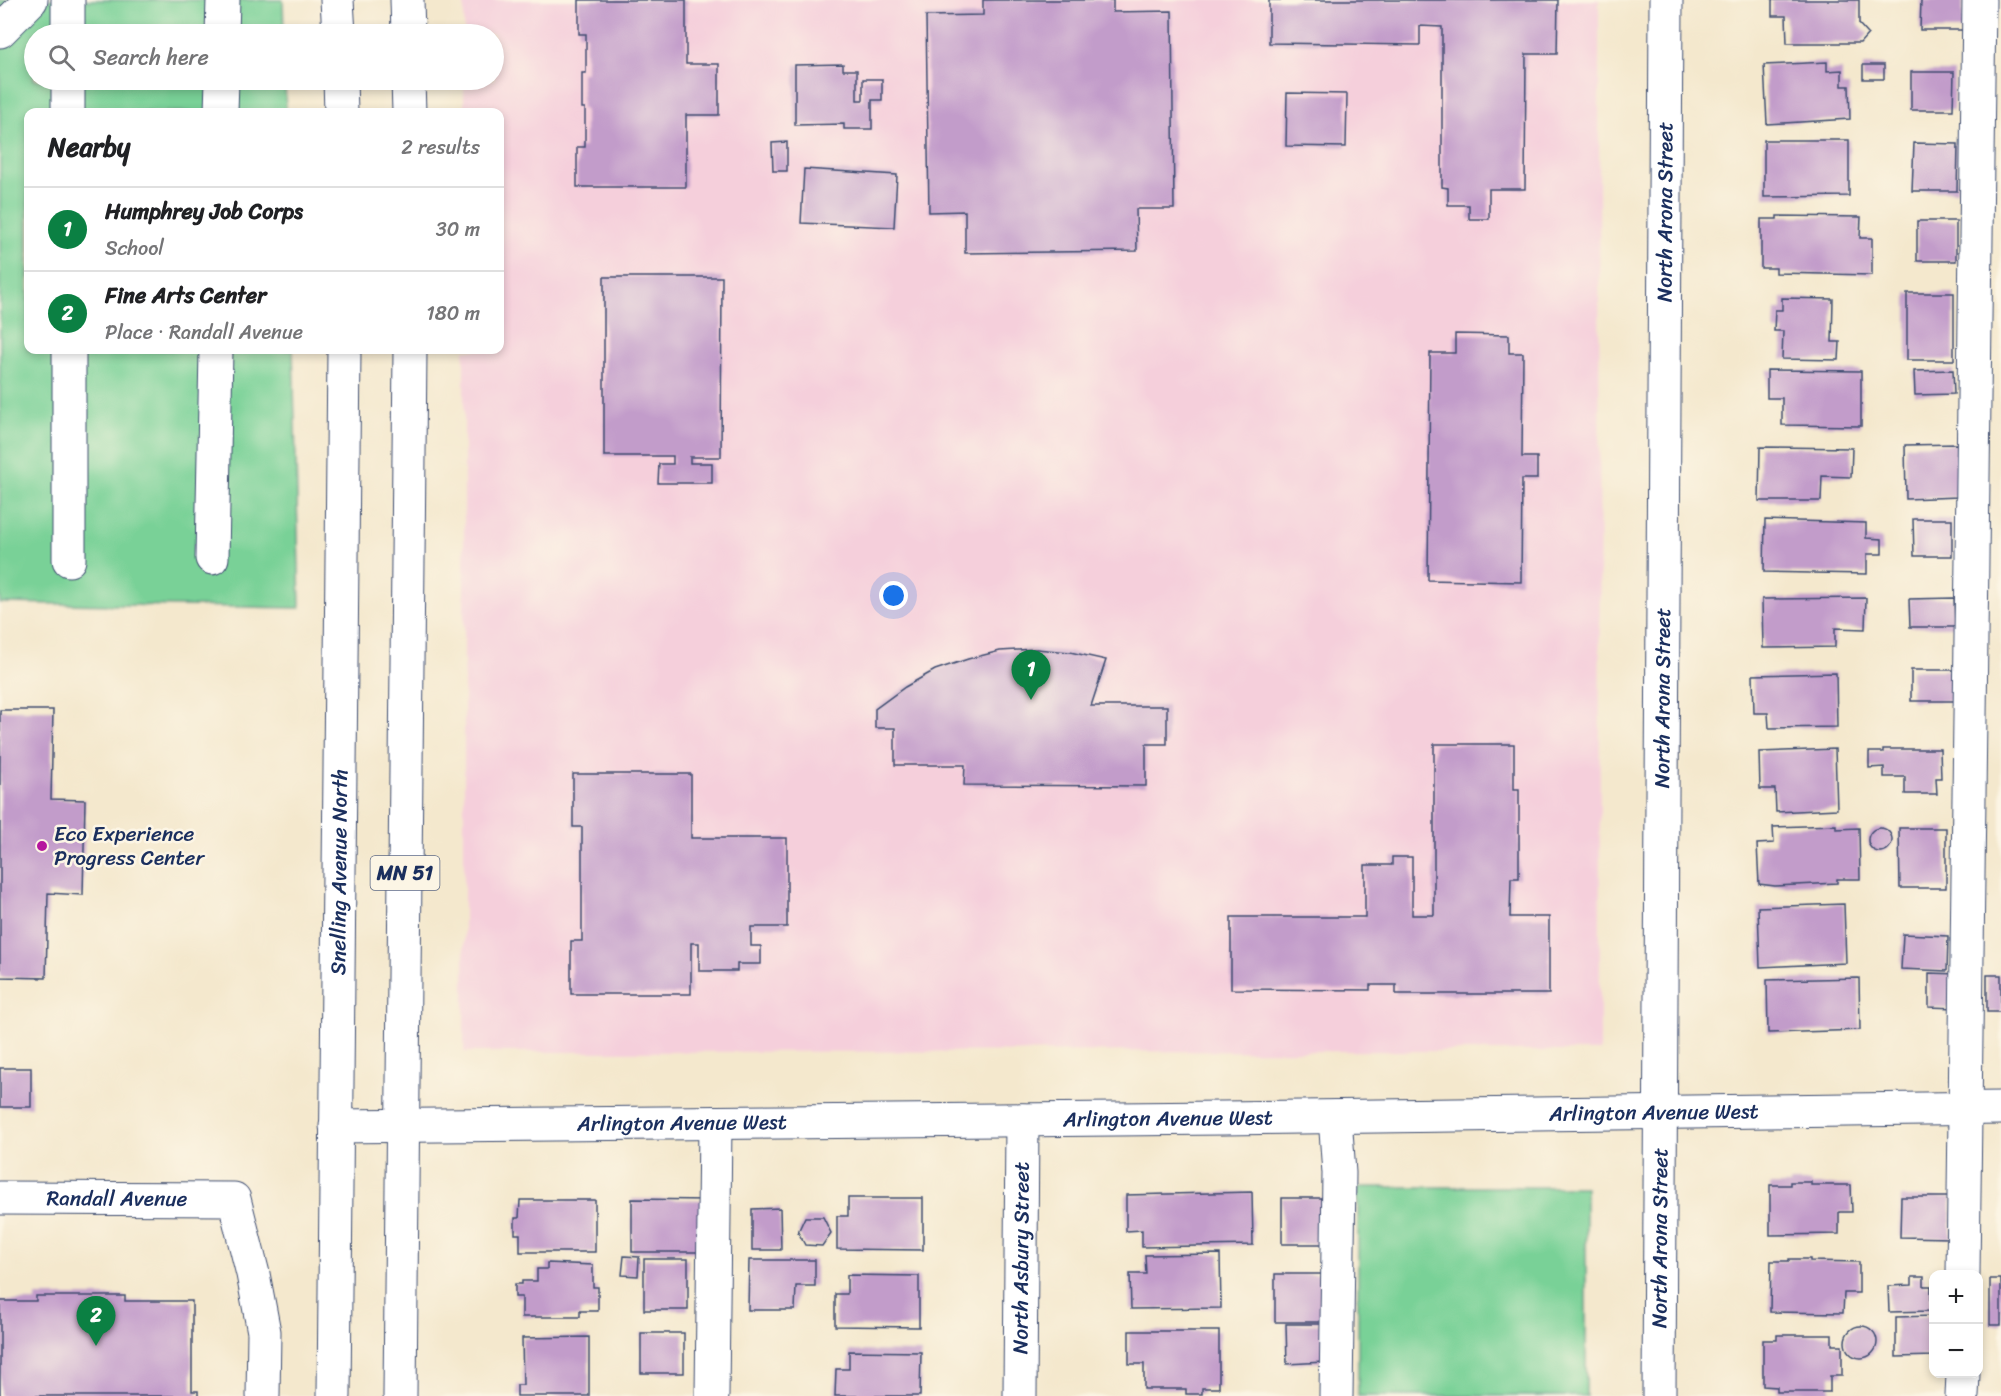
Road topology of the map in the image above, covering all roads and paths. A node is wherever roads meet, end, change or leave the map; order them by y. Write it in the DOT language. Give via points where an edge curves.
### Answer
graph roads {
  1 [pos="31,0"];
  2 [pos="68,0"];
  3 [pos="223,0"];
  4 [pos="338,0"];
  5 [pos="407,0"];
  6 [pos="1666,0"];
  7 [pos="1979,0"];
  8 [pos="68,24"];
  9 [pos="222,24"];
  10 [pos="339,24"];
  11 [pos="408,24"];
  12 [pos="0,31"];
  13 [pos="68,90"];
  14 [pos="222,90"];
  15 [pos="340,90"];
  16 [pos="408,90"];
  17 [pos="68,108"];
  18 [pos="221,108"];
  19 [pos="341,108"];
  20 [pos="409,108"];
  21 [pos="69,354"];
  22 [pos="216,354"];
  23 [pos="344,354"];
  24 [pos="410,354"];
  25 [pos="212,558"];
  26 [pos="69,560"];
  27 [pos="1964,1108"];
  28 [pos="2001,1108"];
  29 [pos="1661,1111"];
  30 [pos="1335,1117"];
  31 [pos="1023,1120"];
  32 [pos="715,1123"];
  33 [pos="336,1126"];
  34 [pos="403,1126"];
  35 [pos="0,1198"];
  36 [pos="1963,1270"];
  37 [pos="1962,1378"];
  38 [pos="263,1396"];
  39 [pos="334,1396"];
  40 [pos="400,1396"];
  41 [pos="712,1396"];
  42 [pos="1020,1396"];
  43 [pos="1336,1396"];
  44 [pos="1659,1396"];
  45 [pos="1962,1396"];
  1 -- 12 [label="street"];
  2 -- 8 [label="street"];
  3 -- 9 [label="street"];
  4 -- 10 [label="street"];
  5 -- 11 [label="street"];
  6 -- 29 [label="street, North Arona Street"];
  7 -- 27 [label="street"];
  13 -- 17 [label="street"];
  14 -- 18 [label="street"];
  15 -- 19 [label="street"];
  16 -- 20 [label="street"];
  21 -- 26 [label="street"];
  22 -- 25 [label="street"];
  23 -- 33 [label="street, Snelling Avenue North / MN 51"];
  24 -- 34 [label="street, MN 51"];
  27 -- 28 [label="street, Arlington Avenue West"];
  27 -- 29 [label="street, Arlington Avenue West"];
  27 -- 36 [label="street"];
  29 -- 30 [label="street, Arlington Avenue West"];
  29 -- 44 [label="street, North Arona Street"];
  30 -- 31 [label="street, Arlington Avenue West"];
  30 -- 43 [label="street" via="1339,1173"];
  31 -- 32 [label="street, Arlington Avenue West"];
  31 -- 42 [label="street, North Asbury Street"];
  32 -- 34 [label="street, Arlington Avenue West"];
  32 -- 41 [label="street"];
  33 -- 34 [label="street, Arlington Avenue West"];
  33 -- 39 [label="street, Snelling Avenue North / MN 51"];
  34 -- 40 [label="street, MN 51"];
  35 -- 38 [label="street, Randall Avenue" via="234,1199 264,1332"];
  37 -- 45 [label="street"];
}
